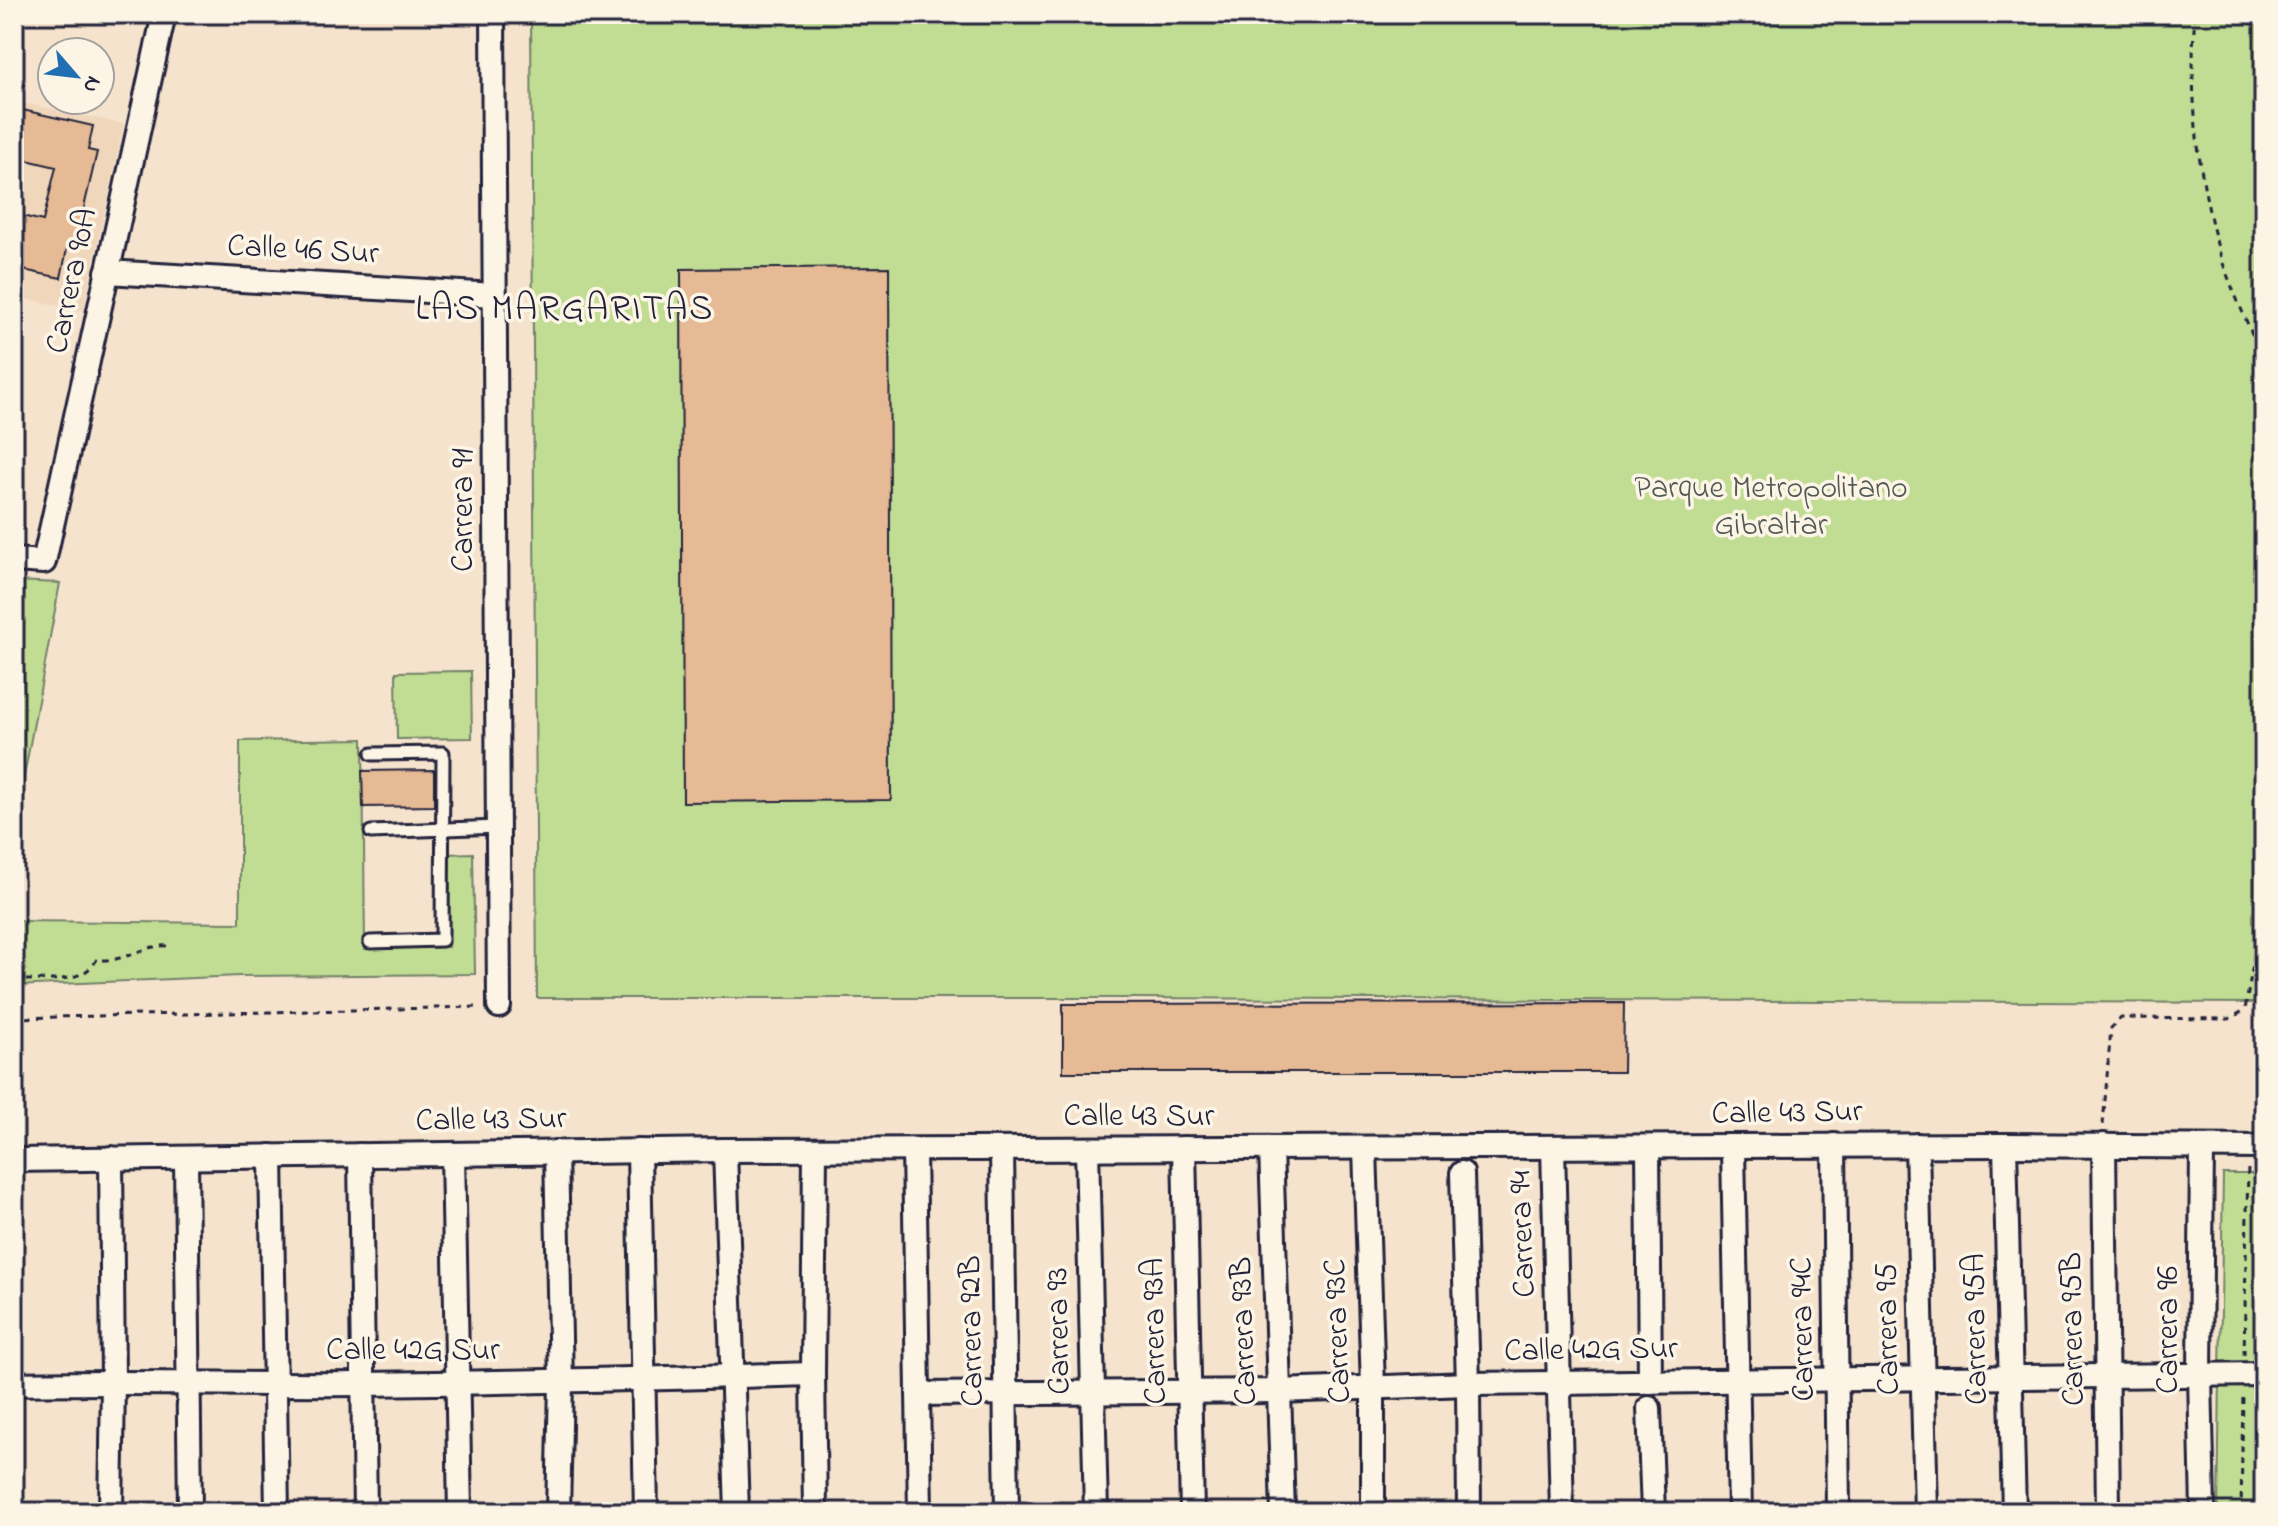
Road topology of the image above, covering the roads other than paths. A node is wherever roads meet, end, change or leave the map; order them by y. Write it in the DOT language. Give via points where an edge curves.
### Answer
graph roads {
  1 [pos="164,14"];
  2 [pos="493,14"];
  3 [pos="107,272"];
  4 [pos="495,295"];
  5 [pos="16,560"];
  6 [pos="372,754"];
  7 [pos="498,827"];
  8 [pos="442,829"];
  9 [pos="371,832"];
  10 [pos="370,942"];
  11 [pos="499,1006"];
  12 [pos="2106,1138"];
  13 [pos="1834,1145"];
  14 [pos="1917,1145"];
  15 [pos="2005,1145"];
  16 [pos="1553,1147"];
  17 [pos="1648,1147"];
  18 [pos="2202,1147"];
  19 [pos="2255,1147"];
  20 [pos="1184,1148"];
  21 [pos="1271,1148"];
  22 [pos="1733,1148"];
  23 [pos="1002,1149"];
  24 [pos="1087,1149"];
  25 [pos="1365,1149"];
  26 [pos="725,1150"];
  27 [pos="815,1150"];
  28 [pos="914,1150"];
  29 [pos="639,1151"];
  30 [pos="556,1152"];
  31 [pos="453,1154"];
  32 [pos="360,1155"];
  33 [pos="271,1156"];
  34 [pos="111,1158"];
  35 [pos="186,1158"];
  36 [pos="14,1160"];
  37 [pos="1462,1173"];
  38 [pos="813,1374"];
  39 [pos="2254,1374"];
  40 [pos="2200,1375"];
  41 [pos="2107,1376"];
  42 [pos="733,1377"];
  43 [pos="2010,1377"];
  44 [pos="1923,1380"];
  45 [pos="644,1381"];
  46 [pos="1738,1381"];
  47 [pos="1837,1381"];
  48 [pos="113,1382"];
  49 [pos="458,1382"];
  50 [pos="1650,1382"];
  51 [pos="276,1383"];
  52 [pos="561,1383"];
  53 [pos="14,1384"];
  54 [pos="187,1384"];
  55 [pos="364,1384"];
  56 [pos="1468,1384"];
  57 [pos="1560,1384"];
  58 [pos="1373,1387"];
  59 [pos="1279,1391"];
  60 [pos="1093,1392"];
  61 [pos="1190,1392"];
  62 [pos="1006,1393"];
  63 [pos="918,1394"];
  64 [pos="1649,1408"];
  65 [pos="111,1512"];
  66 [pos="190,1512"];
  67 [pos="277,1512"];
  68 [pos="365,1512"];
  69 [pos="460,1512"];
  70 [pos="558,1512"];
  71 [pos="646,1512"];
  72 [pos="737,1512"];
  73 [pos="815,1512"];
  74 [pos="920,1512"];
  75 [pos="1007,1512"];
  76 [pos="1096,1512"];
  77 [pos="1192,1512"];
  78 [pos="1283,1512"];
  79 [pos="1373,1512"];
  80 [pos="1469,1512"];
  81 [pos="1562,1512"];
  82 [pos="1653,1512"];
  83 [pos="1740,1512"];
  84 [pos="1838,1512"];
  85 [pos="1926,1512"];
  86 [pos="2014,1512"];
  87 [pos="2108,1512"];
  88 [pos="2203,1512"];
  1 -- 3 [label="street, Carrera 90A"];
  2 -- 4 [label="street, Carrera 91"];
  3 -- 4 [label="street, Calle 46 Sur"];
  3 -- 5 [label="street, Carrera 90A" via="44,562"];
  4 -- 7 [label="street, Carrera 91"];
  6 -- 8 [label="lane" via="443,753"];
  7 -- 8 [label="lane"];
  7 -- 11 [label="street, Carrera 91"];
  8 -- 9 [label="lane"];
  8 -- 10 [label="lane" via="442,940"];
  12 -- 15 [label="street, Calle 43 Sur"];
  12 -- 18 [label="street, Calle 43 Sur"];
  12 -- 41 [label="street, Carrera 95B"];
  13 -- 14 [label="street, Calle 43 Sur"];
  13 -- 22 [label="street, Calle 43 Sur"];
  13 -- 47 [label="street, Carrera 94C"];
  14 -- 15 [label="street, Calle 43 Sur"];
  14 -- 44 [label="street, Carrera 95"];
  15 -- 43 [label="street, Carrera 95A"];
  16 -- 17 [label="street, Calle 43 Sur"];
  16 -- 25 [label="street, Calle 43 Sur"];
  16 -- 57 [label="street, Carrera 94"];
  17 -- 22 [label="street, Calle 43 Sur"];
  17 -- 50 [label="street"];
  18 -- 19 [label="street, Calle 43 Sur"];
  18 -- 40 [label="street, Carrera 96"];
  20 -- 21 [label="street, Calle 43 Sur"];
  20 -- 24 [label="street, Calle 43 Sur"];
  20 -- 61 [label="street, Carrera 93A"];
  21 -- 25 [label="street, Calle 43 Sur"];
  21 -- 59 [label="street, Carrera 93B"];
  22 -- 46 [label="street"];
  23 -- 24 [label="street, Calle 43 Sur"];
  23 -- 28 [label="street, Calle 43 Sur"];
  23 -- 62 [label="street, Carrera 92B"];
  24 -- 60 [label="street, Carrera 93"];
  25 -- 58 [label="street, Carrera 93C"];
  26 -- 27 [label="street, Calle 43 Sur"];
  26 -- 29 [label="street, Calle 43 Sur"];
  26 -- 42 [label="street"];
  27 -- 28 [label="street, Calle 43 Sur"];
  27 -- 38 [label="street"];
  28 -- 63 [label="street"];
  29 -- 30 [label="street, Calle 43 Sur"];
  29 -- 45 [label="street"];
  30 -- 31 [label="street, Calle 43 Sur"];
  30 -- 52 [label="street"];
  31 -- 32 [label="street, Calle 43 Sur"];
  31 -- 49 [label="street"];
  32 -- 33 [label="street, Calle 43 Sur"];
  32 -- 55 [label="street"];
  33 -- 35 [label="street, Calle 43 Sur"];
  33 -- 51 [label="street"];
  34 -- 35 [label="street, Calle 43 Sur"];
  34 -- 36 [label="street, Calle 43 Sur"];
  34 -- 48 [label="street"];
  35 -- 54 [label="street"];
  37 -- 56 [label="street"];
  38 -- 42 [label="street, Calle 42G Sur"];
  38 -- 73 [label="street"];
  39 -- 40 [label="street, Calle 42G Sur"];
  40 -- 41 [label="street, Calle 42G Sur"];
  40 -- 88 [label="street, Carrera 96"];
  41 -- 43 [label="street, Calle 42G Sur"];
  41 -- 87 [label="street, Carrera 95B"];
  42 -- 45 [label="street, Calle 42G Sur"];
  42 -- 72 [label="street"];
  43 -- 44 [label="street, Calle 42G Sur"];
  43 -- 86 [label="street, Carrera 95A"];
  44 -- 47 [label="street, Calle 42G Sur"];
  44 -- 85 [label="street, Carrera 95"];
  45 -- 52 [label="street, Calle 42G Sur"];
  45 -- 71 [label="street"];
  46 -- 47 [label="street, Calle 42G Sur"];
  46 -- 50 [label="street, Calle 42G Sur"];
  46 -- 83 [label="street"];
  47 -- 84 [label="street, Carrera 94C"];
  48 -- 53 [label="street, Calle 42G Sur"];
  48 -- 54 [label="street, Calle 42G Sur"];
  48 -- 65 [label="street"];
  49 -- 52 [label="street, Calle 42G Sur"];
  49 -- 55 [label="street, Calle 42G Sur"];
  49 -- 69 [label="street"];
  50 -- 57 [label="street, Calle 42G Sur"];
  51 -- 54 [label="street, Calle 42G Sur"];
  51 -- 55 [label="street, Calle 42G Sur"];
  51 -- 67 [label="street"];
  52 -- 70 [label="street"];
  54 -- 66 [label="street"];
  55 -- 68 [label="street"];
  56 -- 57 [label="street, Calle 42G Sur"];
  56 -- 58 [label="street, Calle 42G Sur"];
  56 -- 80 [label="street"];
  57 -- 81 [label="street, Carrera 94"];
  58 -- 59 [label="street, Calle 42G Sur"];
  58 -- 79 [label="street, Carrera 93C"];
  59 -- 61 [label="street, Calle 42G Sur"];
  59 -- 78 [label="street, Carrera 93B"];
  60 -- 61 [label="street, Calle 42G Sur"];
  60 -- 62 [label="street, Calle 42G Sur"];
  60 -- 76 [label="street, Carrera 93"];
  61 -- 77 [label="street, Carrera 93A"];
  62 -- 63 [label="street, Calle 42G Sur"];
  62 -- 75 [label="street, Carrera 92B"];
  63 -- 74 [label="street"];
  64 -- 82 [label="street"];
}
